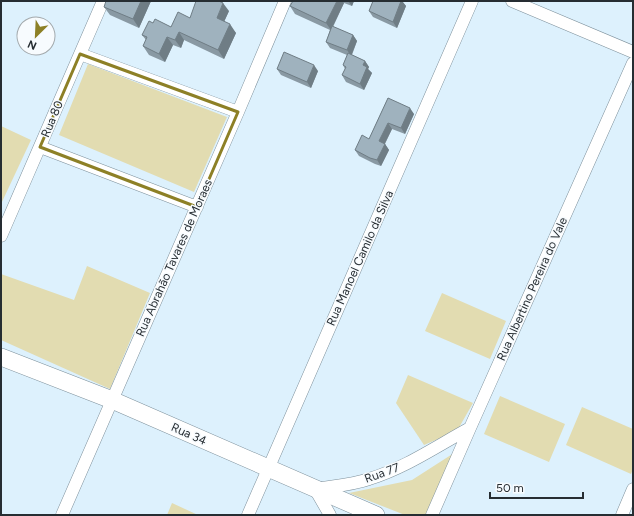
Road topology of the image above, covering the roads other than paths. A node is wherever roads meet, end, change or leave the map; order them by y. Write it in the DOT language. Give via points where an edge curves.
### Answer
graph roads {
  1 [pos="103,1"];
  2 [pos="285,1"];
  3 [pos="472,1"];
  4 [pos="512,1"];
  5 [pos="633,52"];
  6 [pos="80,54"];
  7 [pos="633,63"];
  8 [pos="238,112"];
  9 [pos="40,147"];
  10 [pos="197,207"];
  11 [pos="1,236"];
  12 [pos="1,357"];
  13 [pos="112,400"];
  14 [pos="470,428"];
  15 [pos="268,469"];
  16 [pos="315,489"];
  17 [pos="633,489"];
  18 [pos="62,515"];
  19 [pos="248,515"];
  20 [pos="330,515"];
  21 [pos="376,515"];
  22 [pos="432,515"];
  23 [pos="622,515"];
  1 -- 6 [label="street, Rua 80"];
  2 -- 8 [label="street, Rua Abrahão Tavares de Moraes"];
  3 -- 15 [label="street, Rua Manoel Camilo da Silva"];
  4 -- 5 [label="street"];
  6 -- 8 [label="street"];
  6 -- 9 [label="street, Rua 80"];
  7 -- 14 [label="street, Rua Albertino Pereira do Vale"];
  8 -- 10 [label="street, Rua Abrahão Tavares de Moraes"];
  9 -- 10 [label="street"];
  9 -- 11 [label="street, Rua 80"];
  10 -- 13 [label="street, Rua Abrahão Tavares de Moraes"];
  12 -- 13 [label="street, Rua 34"];
  13 -- 15 [label="street, Rua 34"];
  13 -- 18 [label="street, Rua Abrahão Tavares de Moraes"];
  14 -- 16 [label="street, Rua 77" via="391,472 368,480"];
  14 -- 22 [label="street, Rua Albertino Pereira do Vale"];
  15 -- 16 [label="street, Rua 34"];
  15 -- 19 [label="street, Rua Manoel Camilo da Silva"];
  16 -- 20 [label="street"];
  16 -- 21 [label="street, Rua 34"];
  17 -- 23 [label="street"];
}
